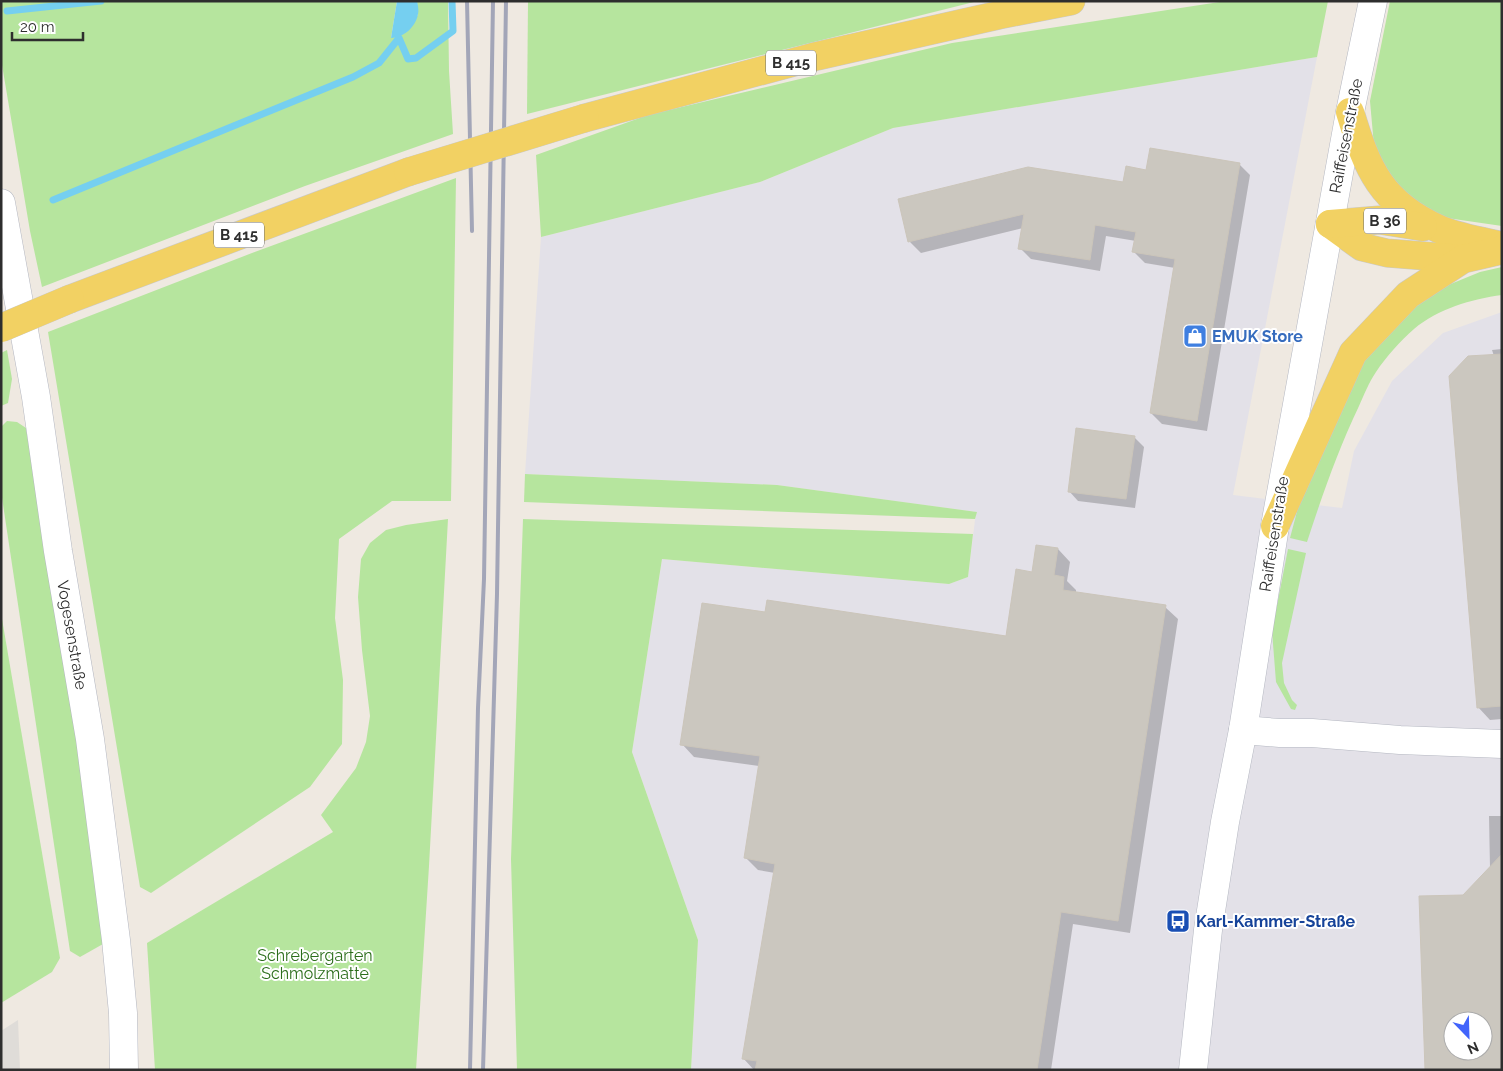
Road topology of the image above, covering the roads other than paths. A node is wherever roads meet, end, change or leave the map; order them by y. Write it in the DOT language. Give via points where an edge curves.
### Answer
graph roads {
  1 [pos="1072,1"];
  2 [pos="1373,1"];
  3 [pos="1350,112"];
  4 [pos="1,203"];
  5 [pos="1330,224"];
  6 [pos="1440,229"];
  7 [pos="1502,246"];
  8 [pos="1502,250"];
  9 [pos="1462,258"];
  10 [pos="1,328"];
  11 [pos="1275,526"];
  12 [pos="1243,730"];
  13 [pos="1502,744"];
  14 [pos="124,1070"];
  15 [pos="1193,1070"];
  1 -- 10 [label="main road, B 415, bridge" via="813,57 585,118 408,172"];
  2 -- 3 [label="street, Raiffeisenstraße"];
  3 -- 5 [label="street, Raiffeisenstraße"];
  3 -- 6 [label="main road" via="1360,144 1378,182 1399,206"];
  4 -- 14 [label="street, Vogesenstraße" via="36,397 90,739 116,940 123,1013"];
  5 -- 6 [label="main road, B 36" via="1379,220"];
  5 -- 9 [label="main road" via="1362,248"];
  5 -- 11 [label="street, Raiffeisenstraße"];
  6 -- 7 [label="main road"];
  8 -- 9 [label="main road"];
  9 -- 11 [label="main road" via="1408,295 1353,353"];
  11 -- 12 [label="street, Raiffeisenstraße"];
  12 -- 13 [label="street"];
  12 -- 15 [label="street, Raiffeisenstraße" via="1208,930"];
}
